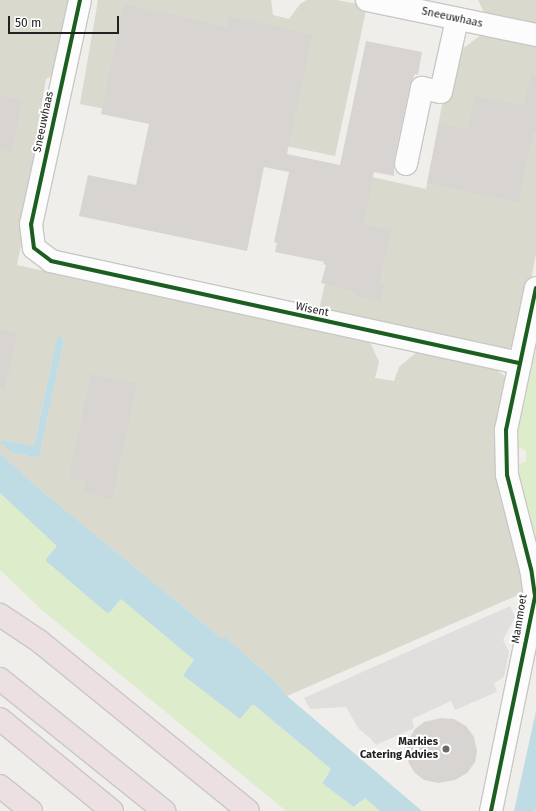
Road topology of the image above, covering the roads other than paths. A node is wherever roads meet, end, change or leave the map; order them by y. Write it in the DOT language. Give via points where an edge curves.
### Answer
graph roads {
  1 [pos="80,0"];
  2 [pos="367,0"];
  3 [pos="457,19"];
  4 [pos="536,35"];
  5 [pos="406,164"];
  6 [pos="34,248"];
  7 [pos="536,288"];
  8 [pos="520,363"];
  9 [pos="0,601"];
  10 [pos="0,615"];
  11 [pos="39,641"];
  12 [pos="0,679"];
  13 [pos="0,719"];
  14 [pos="0,786"];
  15 [pos="31,811"];
  16 [pos="112,811"];
  17 [pos="164,811"];
  18 [pos="248,811"];
  19 [pos="491,811"];
  1 -- 6 [label="street, Sneeuwhaas" via="31,224"];
  2 -- 3 [label="street, Sneeuwhaas"];
  3 -- 4 [label="street, Sneeuwhaas"];
  3 -- 5 [label="street" via="441,92 422,88"];
  6 -- 8 [label="street, Wisent" via="51,261"];
  7 -- 8 [label="street, Mammoet"];
  8 -- 19 [label="street, Mammoet" via="506,430 507,474 531,569 535,596"];
  9 -- 11 [label="highway"];
  10 -- 11 [label="highway"];
  11 -- 18 [label="highway"];
  12 -- 17 [label="highway"];
  13 -- 16 [label="highway"];
  14 -- 15 [label="highway"];
}
